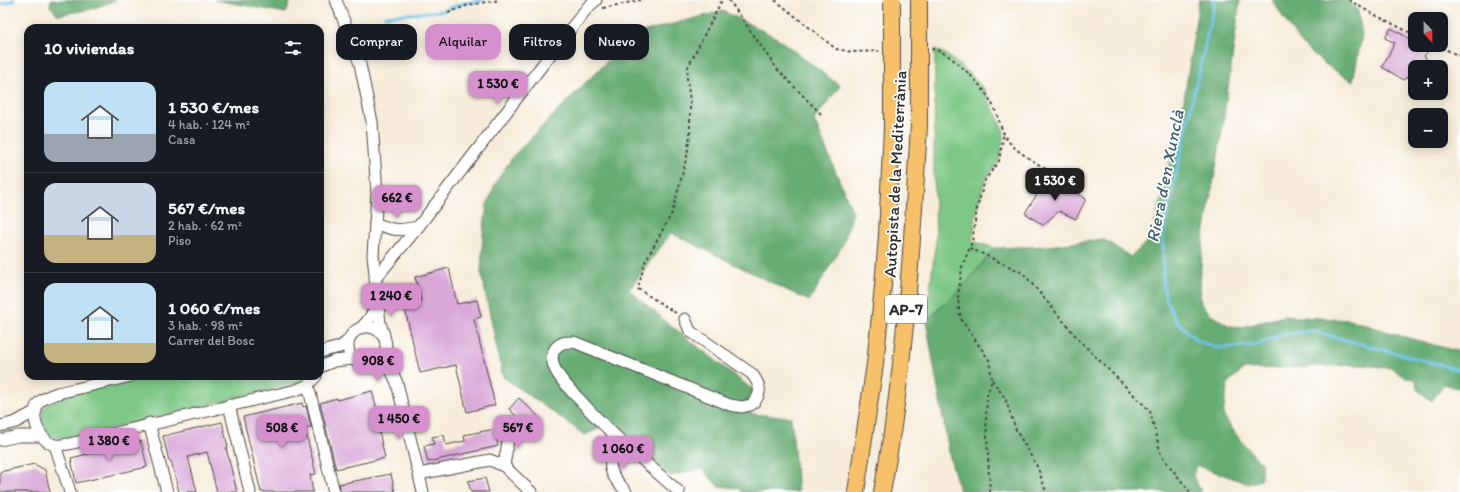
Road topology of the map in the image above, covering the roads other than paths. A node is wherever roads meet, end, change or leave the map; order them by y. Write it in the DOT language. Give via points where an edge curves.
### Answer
graph roads {
  1 [pos="336,0"];
  2 [pos="892,0"];
  3 [pos="919,0"];
  4 [pos="592,4"];
  5 [pos="375,223"];
  6 [pos="418,227"];
  7 [pos="375,278"];
  8 [pos="378,302"];
  9 [pos="685,319"];
  10 [pos="362,327"];
  11 [pos="384,335"];
  12 [pos="349,340"];
  13 [pos="324,351"];
  14 [pos="386,353"];
  15 [pos="353,359"];
  16 [pos="324,365"];
  17 [pos="369,365"];
  18 [pos="114,380"];
  19 [pos="312,380"];
  20 [pos="397,382"];
  21 [pos="308,385"];
  22 [pos="229,405"];
  23 [pos="36,411"];
  24 [pos="149,424"];
  25 [pos="0,426"];
  26 [pos="510,428"];
  27 [pos="41,436"];
  28 [pos="0,440"];
  29 [pos="55,445"];
  30 [pos="630,448"];
  31 [pos="504,466"];
  32 [pos="419,474"];
  33 [pos="70,492"];
  34 [pos="167,492"];
  35 [pos="250,492"];
  36 [pos="334,492"];
  37 [pos="423,492"];
  38 [pos="531,492"];
  39 [pos="626,492"];
  40 [pos="679,492"];
  41 [pos="856,492"];
  42 [pos="882,492"];
  1 -- 5 [label="street" via="360,64 372,122 377,193"];
  2 -- 41 [label="highway, Autopista de la Mediterrània / AP-7, bridge" via="892,126 887,235 875,364"];
  3 -- 42 [label="highway, Autopista de la Mediterrània / AP-7, bridge" via="919,125 908,297 894,421"];
  4 -- 6 [label="street"];
  5 -- 6 [label="street" via="400,231"];
  5 -- 7 [label="street"];
  6 -- 7 [label="street"];
  7 -- 8 [label="street"];
  8 -- 10 [label="street"];
  8 -- 11 [label="street"];
  9 -- 30 [label="street" via="690,331 752,374 760,388 759,396 752,406 730,406 574,342 563,342 553,352 554,369 560,378 603,425"];
  10 -- 11 [label="street" via="374,327"];
  10 -- 12 [label="street" via="353,333"];
  11 -- 14 [label="street"];
  12 -- 13 [label="street" via="340,347"];
  12 -- 15 [label="street" via="349,353"];
  14 -- 17 [label="street" via="377,363"];
  14 -- 20 [label="street"];
  15 -- 16 [label="street" via="334,361"];
  15 -- 17 [label="street" via="360,364"];
  17 -- 20 [label="street"];
  18 -- 23 [label="street" via="54,394 41,400"];
  19 -- 21 [label="street"];
  20 -- 32 [label="street"];
  21 -- 22 [label="street"];
  21 -- 36 [label="street"];
  22 -- 24 [label="street"];
  22 -- 35 [label="street"];
  23 -- 25 [label="street" via="16,422"];
  23 -- 27 [label="street" via="35,422"];
  24 -- 29 [label="street" via="69,444"];
  24 -- 34 [label="street"];
  26 -- 31 [label="street"];
  27 -- 28 [label="street" via="19,436"];
  27 -- 29 [label="street"];
  29 -- 33 [label="street"];
  30 -- 39 [label="street" via="612,454 610,464 613,476"];
  30 -- 40 [label="street"];
  31 -- 32 [label="street" via="490,460"];
  31 -- 38 [label="street"];
  32 -- 37 [label="street"];
}
